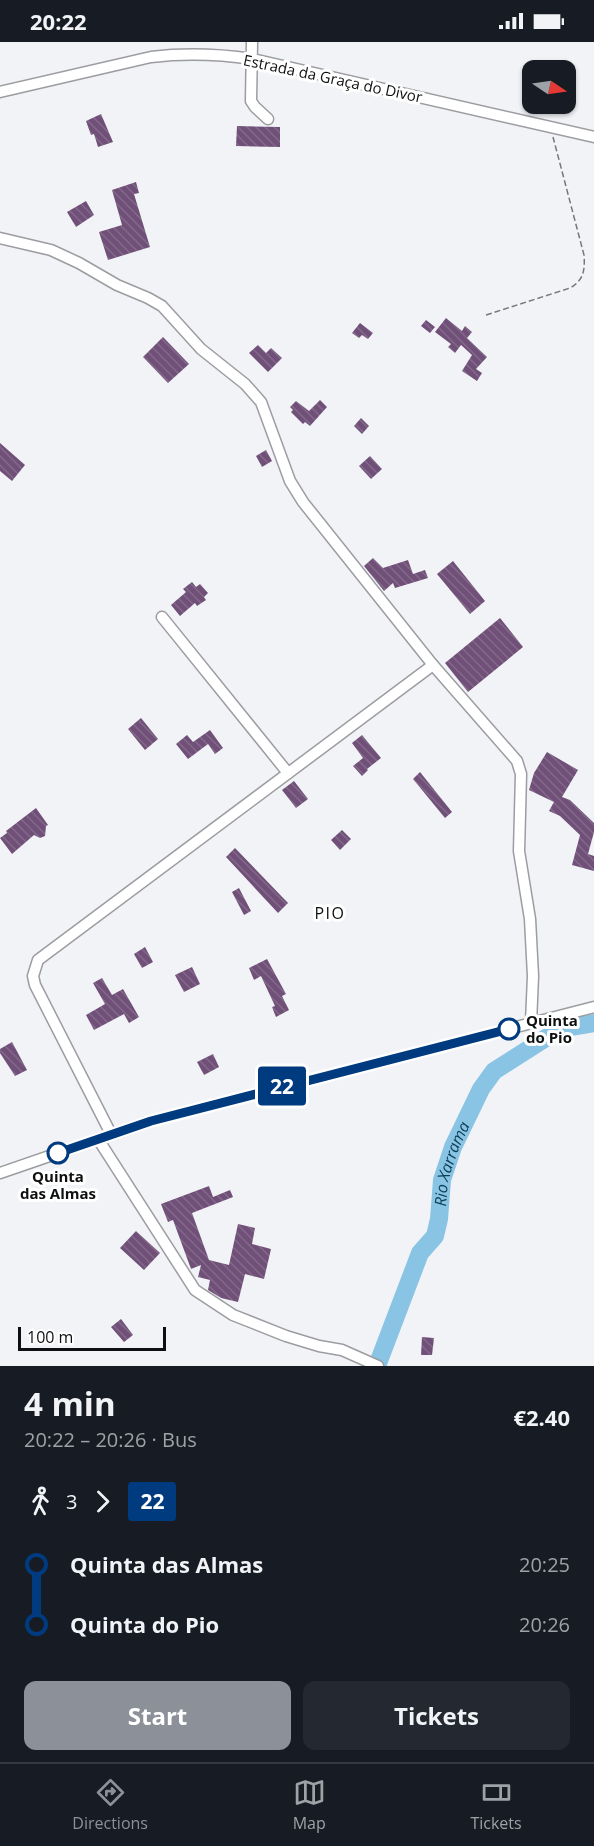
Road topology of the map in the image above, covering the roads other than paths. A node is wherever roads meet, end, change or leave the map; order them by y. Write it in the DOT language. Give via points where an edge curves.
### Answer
graph roads {
  1 [pos="252,42"];
  2 [pos="252,59"];
  3 [pos="0,92"];
  4 [pos="268,119"];
  5 [pos="594,137"];
  6 [pos="0,238"];
  7 [pos="162,617"];
  8 [pos="433,665"];
  9 [pos="288,773"];
  10 [pos="594,1007"];
  11 [pos="531,1023"];
  12 [pos="111,1134"];
  13 [pos="98,1139"];
  14 [pos="0,1173"];
  15 [pos="378,1366"];
  1 -- 2 [label="street"];
  2 -- 3 [label="street, Estrada da Graça do Divor" via="202,54 151,57"];
  2 -- 4 [label="street" via="251,101"];
  2 -- 5 [label="street, Estrada da Graça do Divor"];
  6 -- 8 [label="street" via="51,250 148,297 254,393 261,402 290,481 303,502"];
  7 -- 9 [label="street"];
  8 -- 9 [label="street"];
  8 -- 11 [label="street" via="517,761 521,774 519,851 530,919"];
  9 -- 12 [label="street" via="38,960 34,985"];
  10 -- 11 [label="street"];
  11 -- 12 [label="street" via="258,1092"];
  12 -- 13 [label="street"];
  13 -- 14 [label="street"];
  13 -- 15 [label="street" via="195,1290 233,1316 286,1336 342,1350"];
}
